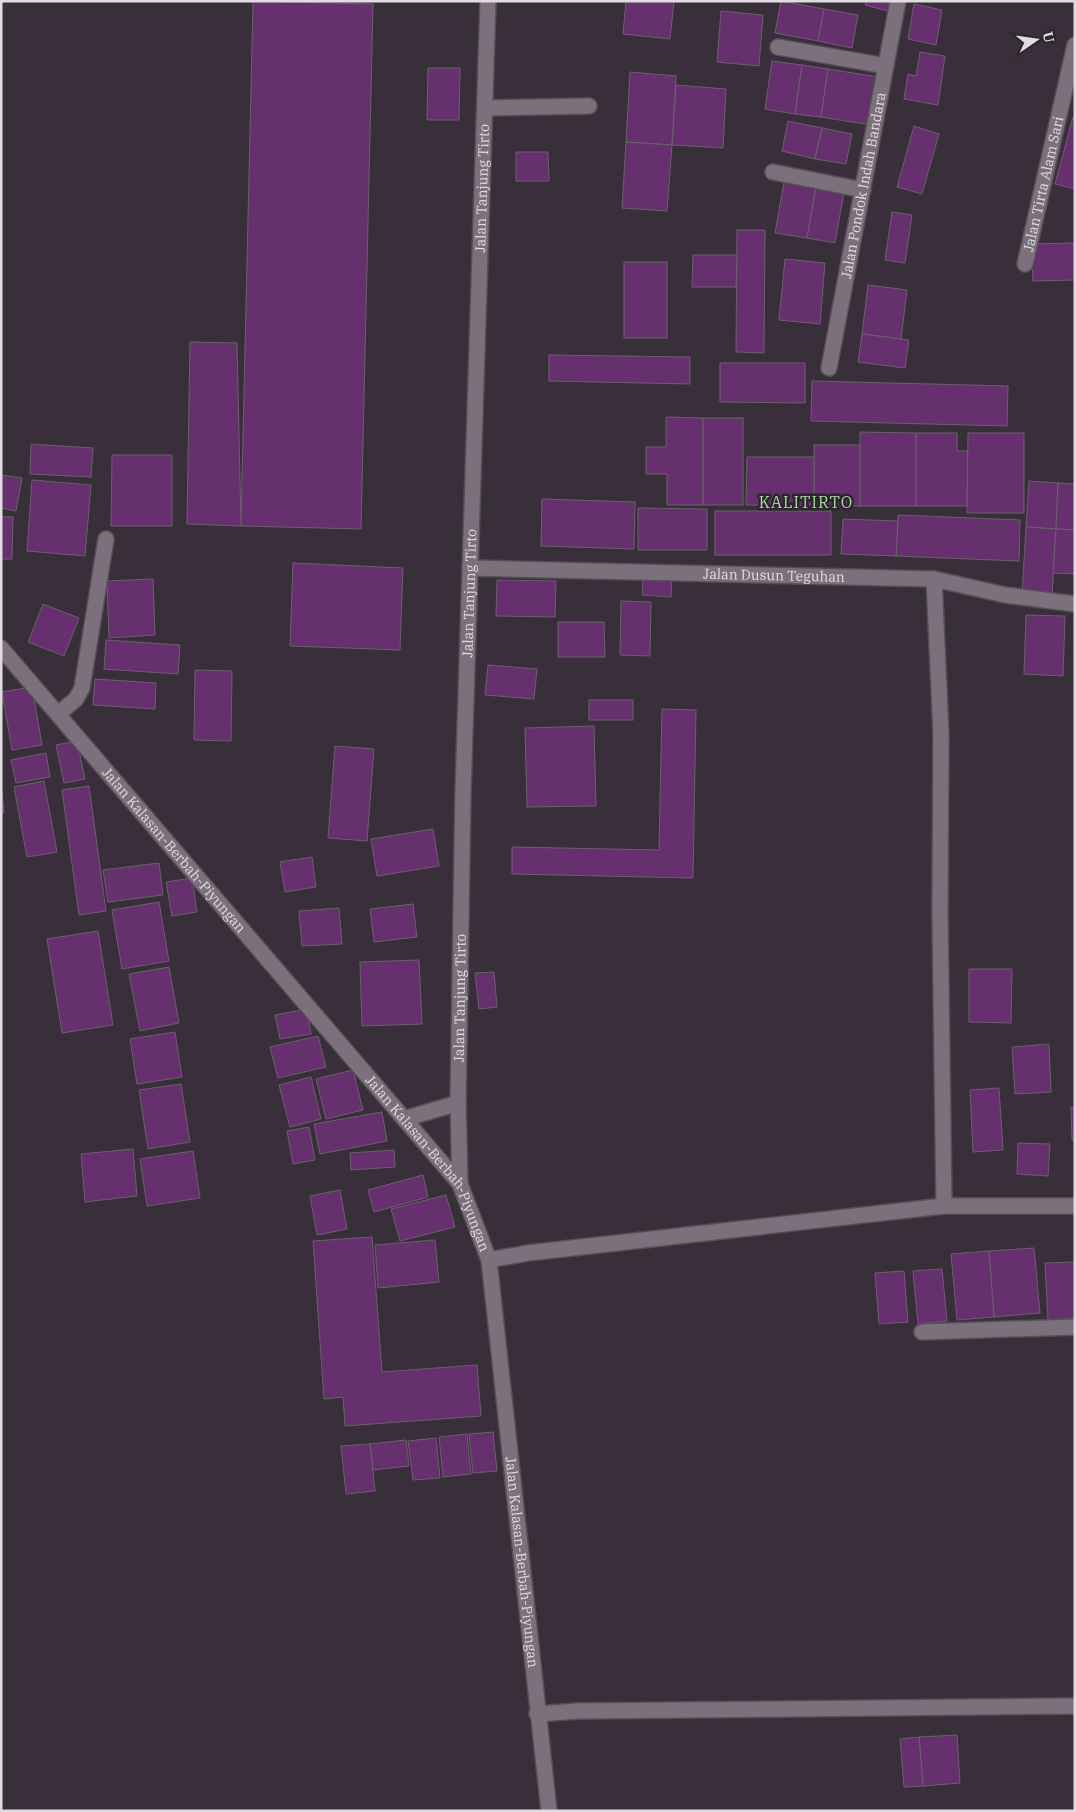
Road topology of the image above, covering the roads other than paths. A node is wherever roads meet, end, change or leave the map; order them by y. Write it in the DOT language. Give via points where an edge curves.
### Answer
graph roads {
  1 [pos="488,1"];
  2 [pos="898,1"];
  3 [pos="1075,45"];
  4 [pos="778,48"];
  5 [pos="886,66"];
  6 [pos="590,106"];
  7 [pos="486,108"];
  8 [pos="773,172"];
  9 [pos="863,190"];
  10 [pos="1025,264"];
  11 [pos="829,368"];
  12 [pos="106,538"];
  13 [pos="470,568"];
  14 [pos="934,579"];
  15 [pos="1075,604"];
  16 [pos="1,648"];
  17 [pos="58,714"];
  18 [pos="458,1102"];
  19 [pos="404,1119"];
  20 [pos="460,1184"];
  21 [pos="944,1206"];
  22 [pos="1075,1206"];
  23 [pos="489,1260"];
  24 [pos="1075,1327"];
  25 [pos="922,1332"];
  26 [pos="1075,1706"];
  27 [pos="537,1714"];
  28 [pos="549,1811"];
  1 -- 7 [label="street, Jalan Tanjung Tirto"];
  2 -- 5 [label="street, Jalan Pondok Indah Bandara"];
  3 -- 10 [label="street, Jalan Tirta Alam Sari"];
  4 -- 5 [label="street"];
  5 -- 9 [label="street, Jalan Pondok Indah Bandara"];
  6 -- 7 [label="street"];
  7 -- 13 [label="street, Jalan Tanjung Tirto"];
  8 -- 9 [label="street"];
  9 -- 11 [label="street, Jalan Pondok Indah Bandara"];
  12 -- 17 [label="street" via="82,688 76,699"];
  13 -- 14 [label="street, Jalan Dusun Teguhan"];
  13 -- 18 [label="street, Jalan Tanjung Tirto"];
  14 -- 15 [label="street, Jalan Dusun Teguhan" via="1005,595"];
  14 -- 21 [label="street" via="941,734"];
  16 -- 17 [label="street, Jalan Kalasan-Berbah-Piyungan"];
  17 -- 19 [label="street, Jalan Kalasan-Berbah-Piyungan"];
  18 -- 19 [label="street"];
  18 -- 20 [label="street, Jalan Tanjung Tirto"];
  19 -- 20 [label="street, Jalan Kalasan-Berbah-Piyungan"];
  20 -- 23 [label="street, Jalan Kalasan-Berbah-Piyungan"];
  21 -- 22 [label="street"];
  21 -- 23 [label="street"];
  23 -- 27 [label="street, Jalan Kalasan-Berbah-Piyungan"];
  24 -- 25 [label="street"];
  26 -- 27 [label="street"];
  27 -- 28 [label="street, Jalan Kalasan-Berbah-Piyungan"];
}
